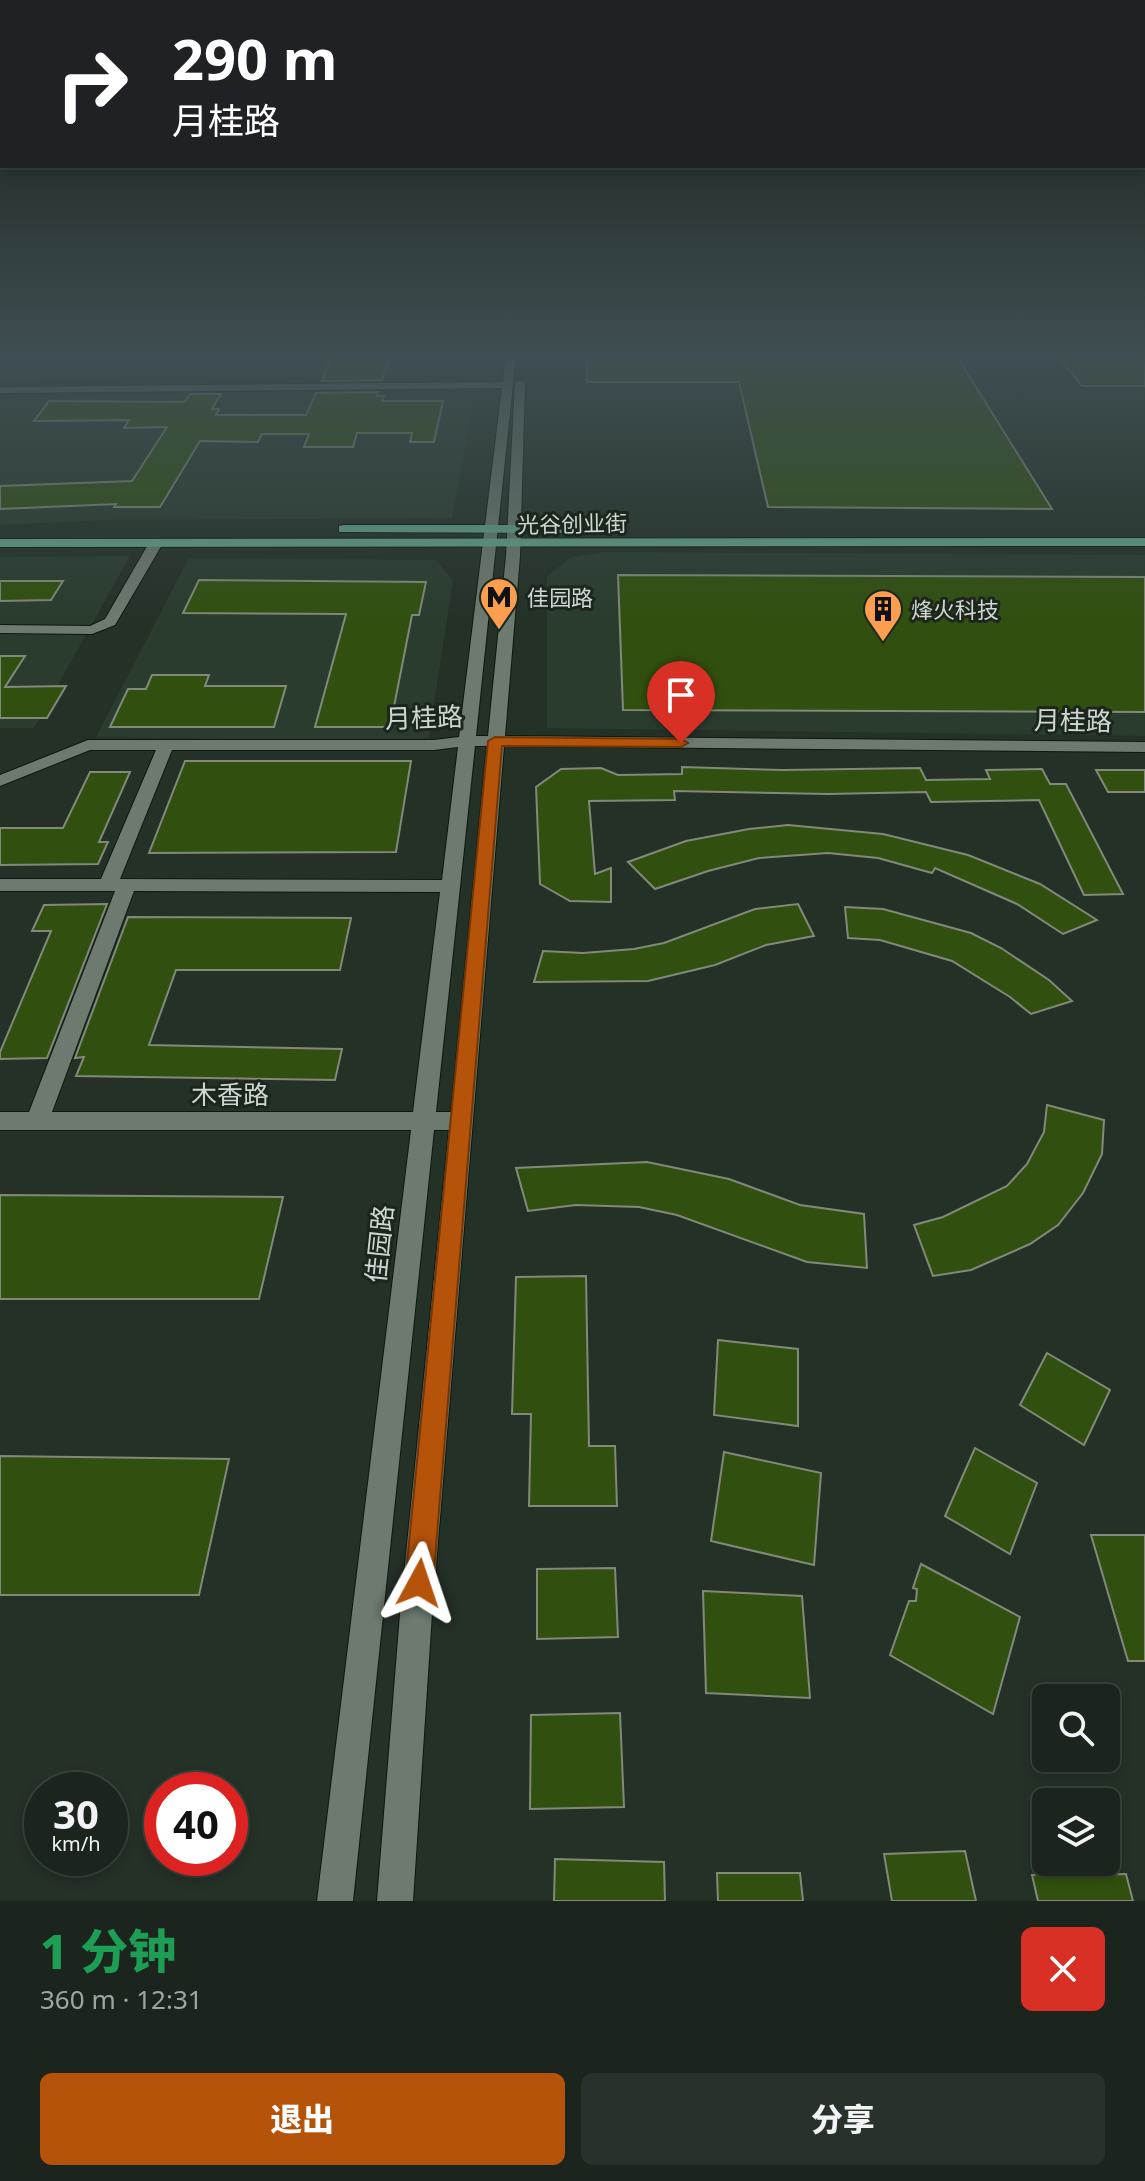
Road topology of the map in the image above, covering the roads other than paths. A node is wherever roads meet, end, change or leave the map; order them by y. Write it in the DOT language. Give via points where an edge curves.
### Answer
graph roads {
  1 [pos="505,444"];
  2 [pos="511,444"];
  3 [pos="0,530"];
  4 [pos="1145,531"];
  5 [pos="501,536"];
  6 [pos="1145,542"];
  7 [pos="0,543"];
  8 [pos="156,543"];
  9 [pos="0,629"];
  10 [pos="469,741"];
  11 [pos="495,741"];
  12 [pos="166,745"];
  13 [pos="1145,747"];
  14 [pos="0,781"];
  15 [pos="0,885"];
  16 [pos="118,885"];
  17 [pos="451,886"];
  18 [pos="0,1121"];
  19 [pos="423,1121"];
  20 [pos="461,1121"];
  21 [pos="37,1122"];
  22 [pos="335,1901"];
  23 [pos="395,1901"];
  1 -- 5 [label="street, 佳园路"];
  2 -- 5 [label="street, 佳园路"];
  3 -- 5 [label="main road, 光谷创业街"];
  4 -- 5 [label="main road, 光谷创业街"];
  5 -- 6 [label="main road, 光谷创业街"];
  5 -- 8 [label="main road, 光谷创业街"];
  5 -- 10 [label="street, 佳园路"];
  5 -- 11 [label="street, 佳园路"];
  7 -- 8 [label="main road, 光谷创业街"];
  8 -- 9 [label="street" via="103,627"];
  10 -- 11 [label="street, 月桂路"];
  10 -- 12 [label="street, 月桂路"];
  10 -- 17 [label="street, 佳园路"];
  11 -- 13 [label="street, 月桂路"];
  11 -- 20 [label="street, 佳园路"];
  12 -- 14 [label="street, 月桂路" via="88,745"];
  12 -- 16 [label="street"];
  15 -- 16 [label="street"];
  16 -- 17 [label="street"];
  16 -- 21 [label="street"];
  17 -- 19 [label="street, 佳园路"];
  18 -- 21 [label="street, 木香路"];
  19 -- 20 [label="street, 木香路"];
  19 -- 21 [label="street, 木香路"];
  19 -- 22 [label="street, 佳园路"];
  20 -- 23 [label="street, 佳园路"];
}
